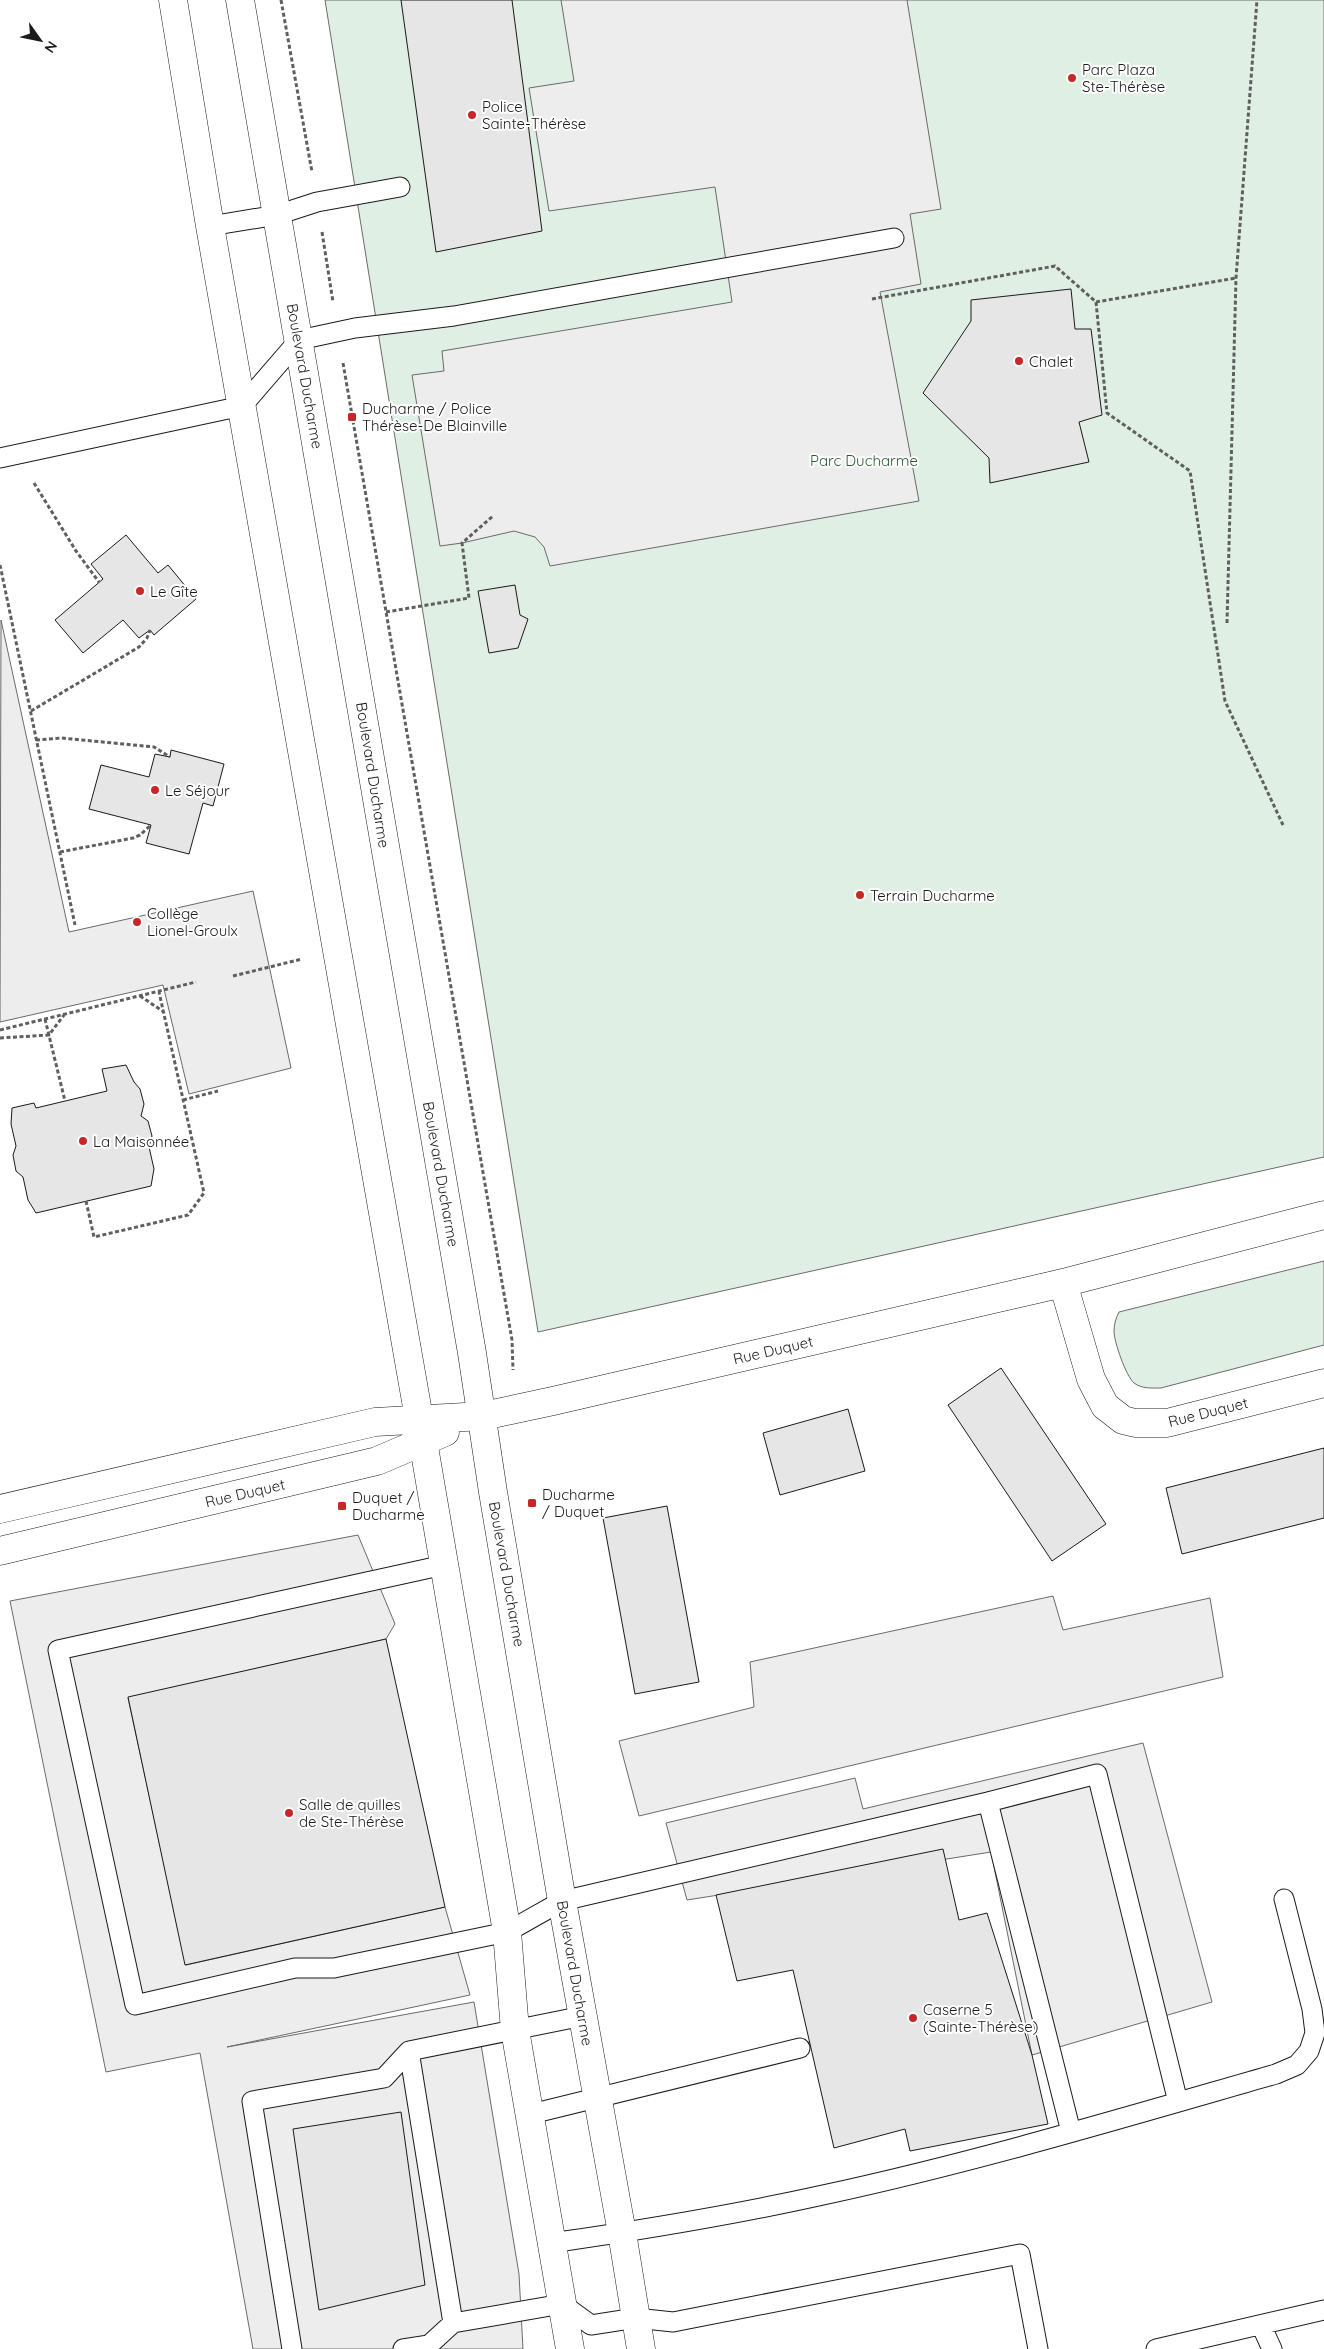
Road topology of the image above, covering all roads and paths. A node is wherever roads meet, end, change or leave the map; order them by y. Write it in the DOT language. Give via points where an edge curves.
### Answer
graph roads {
  1 [pos="173,0"];
  2 [pos="240,0"];
  3 [pos="281,0"];
  4 [pos="1257,0"];
  5 [pos="308,150"];
  6 [pos="400,187"];
  7 [pos="277,215"];
  8 [pos="210,226"];
  9 [pos="894,238"];
  10 [pos="325,256"];
  11 [pos="1236,278"];
  12 [pos="332,297"];
  13 [pos="872,299"];
  14 [pos="1096,302"];
  15 [pos="299,340"];
  16 [pos="345,373"];
  17 [pos="242,406"];
  18 [pos="6,456"];
  19 [pos="493,516"];
  20 [pos="0,565"];
  21 [pos="100,582"];
  22 [pos="386,612"];
  23 [pos="1227,623"];
  24 [pos="150,630"];
  25 [pos="31,711"];
  26 [pos="36,740"];
  27 [pos="170,757"];
  28 [pos="151,825"];
  29 [pos="1283,825"];
  30 [pos="60,852"];
  31 [pos="75,925"];
  32 [pos="302,959"];
  33 [pos="233,976"];
  34 [pos="196,982"];
  35 [pos="159,992"];
  36 [pos="140,996"];
  37 [pos="164,1012"];
  38 [pos="64,1015"];
  39 [pos="45,1019"];
  40 [pos="0,1030"];
  41 [pos="49,1035"];
  42 [pos="0,1038"];
  43 [pos="218,1091"];
  44 [pos="183,1100"];
  45 [pos="65,1101"];
  46 [pos="86,1201"];
  47 [pos="1324,1215"];
  48 [pos="1063,1283"];
  49 [pos="512,1340"];
  50 [pos="1324,1382"];
  51 [pos="483,1416"];
  52 [pos="421,1430"];
  53 [pos="0,1509"];
  54 [pos="0,1551"];
  55 [pos="444,1565"];
  56 [pos="988,1802"];
  57 [pos="1284,1899"];
  58 [pos="562,1901"];
  59 [pos="507,1932"];
  60 [pos="583,2016"];
  61 [pos="515,2030"];
  62 [pos="800,2048"];
  63 [pos="409,2052"];
  64 [pos="598,2099"];
  65 [pos="1178,2102"];
  66 [pos="531,2114"];
  67 [pos="1071,2132"];
  68 [pos="622,2233"];
  69 [pos="551,2243"];
  70 [pos="562,2304"];
  71 [pos="1324,2310"];
  72 [pos="636,2318"];
  73 [pos="453,2323"];
  74 [pos="1261,2325"];
  75 [pos="1204,2344"];
  76 [pos="292,2349"];
  77 [pos="403,2349"];
  78 [pos="570,2349"];
  79 [pos="641,2349"];
  80 [pos="1038,2349"];
  81 [pos="1156,2349"];
  82 [pos="1272,2349"];
  1 -- 8 [label="street"];
  2 -- 7 [label="street, Boulevard Ducharme"];
  3 -- 5 [label="path"];
  4 -- 11 [label="path"];
  6 -- 7 [label="lane" via="317,202"];
  7 -- 8 [label="lane"];
  7 -- 15 [label="street, Boulevard Ducharme"];
  8 -- 17 [label="street"];
  9 -- 15 [label="lane"];
  10 -- 12 [label="path"];
  11 -- 14 [label="path"];
  11 -- 23 [label="path"];
  13 -- 14 [label="path" via="1056,266"];
  14 -- 29 [label="path" via="1107,412 1190,471 1225,701"];
  15 -- 17 [label="lane"];
  15 -- 51 [label="street, Boulevard Ducharme"];
  16 -- 22 [label="path"];
  17 -- 18 [label="lane"];
  17 -- 52 [label="street"];
  18 -- 21 [label="path" via="32,479 76,551"];
  19 -- 22 [label="path" via="462,543 469,598"];
  20 -- 25 [label="path"];
  22 -- 49 [label="path"];
  24 -- 25 [label="path" via="139,647"];
  25 -- 26 [label="path"];
  26 -- 27 [label="path" via="60,738 154,747"];
  26 -- 30 [label="path"];
  28 -- 30 [label="path" via="134,838"];
  30 -- 31 [label="path"];
  32 -- 33 [label="path"];
  34 -- 35 [label="path"];
  35 -- 36 [label="path"];
  35 -- 37 [label="path"];
  36 -- 37 [label="path"];
  36 -- 38 [label="path"];
  37 -- 44 [label="path"];
  38 -- 39 [label="path"];
  38 -- 41 [label="path"];
  39 -- 40 [label="path"];
  39 -- 41 [label="path"];
  41 -- 42 [label="path"];
  41 -- 45 [label="path"];
  43 -- 44 [label="path"];
  44 -- 46 [label="path" via="204,1193 188,1215 94,1237"];
  47 -- 48 [label="street, Rue Duquet"];
  48 -- 50 [label="street, Rue Duquet" via="1091,1379 1105,1406 1123,1420 1166,1423"];
  48 -- 51 [label="street, Rue Duquet"];
  51 -- 52 [label="street, Rue Duquet"];
  51 -- 58 [label="street, Boulevard Ducharme"];
  52 -- 53 [label="street, Rue Duquet" via="375,1422"];
  52 -- 54 [label="street, Rue Duquet" via="364,1464"];
  52 -- 55 [label="street"];
  55 -- 59 [label="street"];
  55 -- 59 [label="lane" via="58,1650 135,2005 295,1968 334,1968"];
  56 -- 58 [label="lane"];
  56 -- 65 [label="lane" via="1097,1774"];
  56 -- 67 [label="lane"];
  57 -- 65 [label="lane" via="1312,2009 1315,2033 1309,2051 1297,2065 1276,2074"];
  58 -- 59 [label="lane"];
  58 -- 60 [label="street, Boulevard Ducharme"];
  59 -- 61 [label="street"];
  60 -- 61 [label="lane"];
  60 -- 64 [label="street, Boulevard Ducharme"];
  61 -- 63 [label="lane"];
  61 -- 66 [label="street"];
  62 -- 64 [label="lane"];
  63 -- 73 [label="lane"];
  63 -- 76 [label="lane" via="384,2078 252,2101"];
  64 -- 66 [label="lane"];
  64 -- 68 [label="street, Boulevard Ducharme"];
  65 -- 67 [label="lane"];
  66 -- 69 [label="street"];
  67 -- 68 [label="lane" via="823,2195"];
  68 -- 69 [label="lane"];
  68 -- 72 [label="street, Boulevard Ducharme"];
  69 -- 70 [label="street"];
  70 -- 72 [label="lane" via="591,2325"];
  70 -- 73 [label="lane"];
  70 -- 78 [label="street"];
  71 -- 74 [label="lane"];
  72 -- 79 [label="street, Boulevard Ducharme"];
  72 -- 80 [label="lane" via="672,2322 1020,2254"];
  73 -- 77 [label="lane" via="429,2345"];
  74 -- 75 [label="lane"];
  74 -- 82 [label="lane"];
  75 -- 81 [label="lane"];
}
